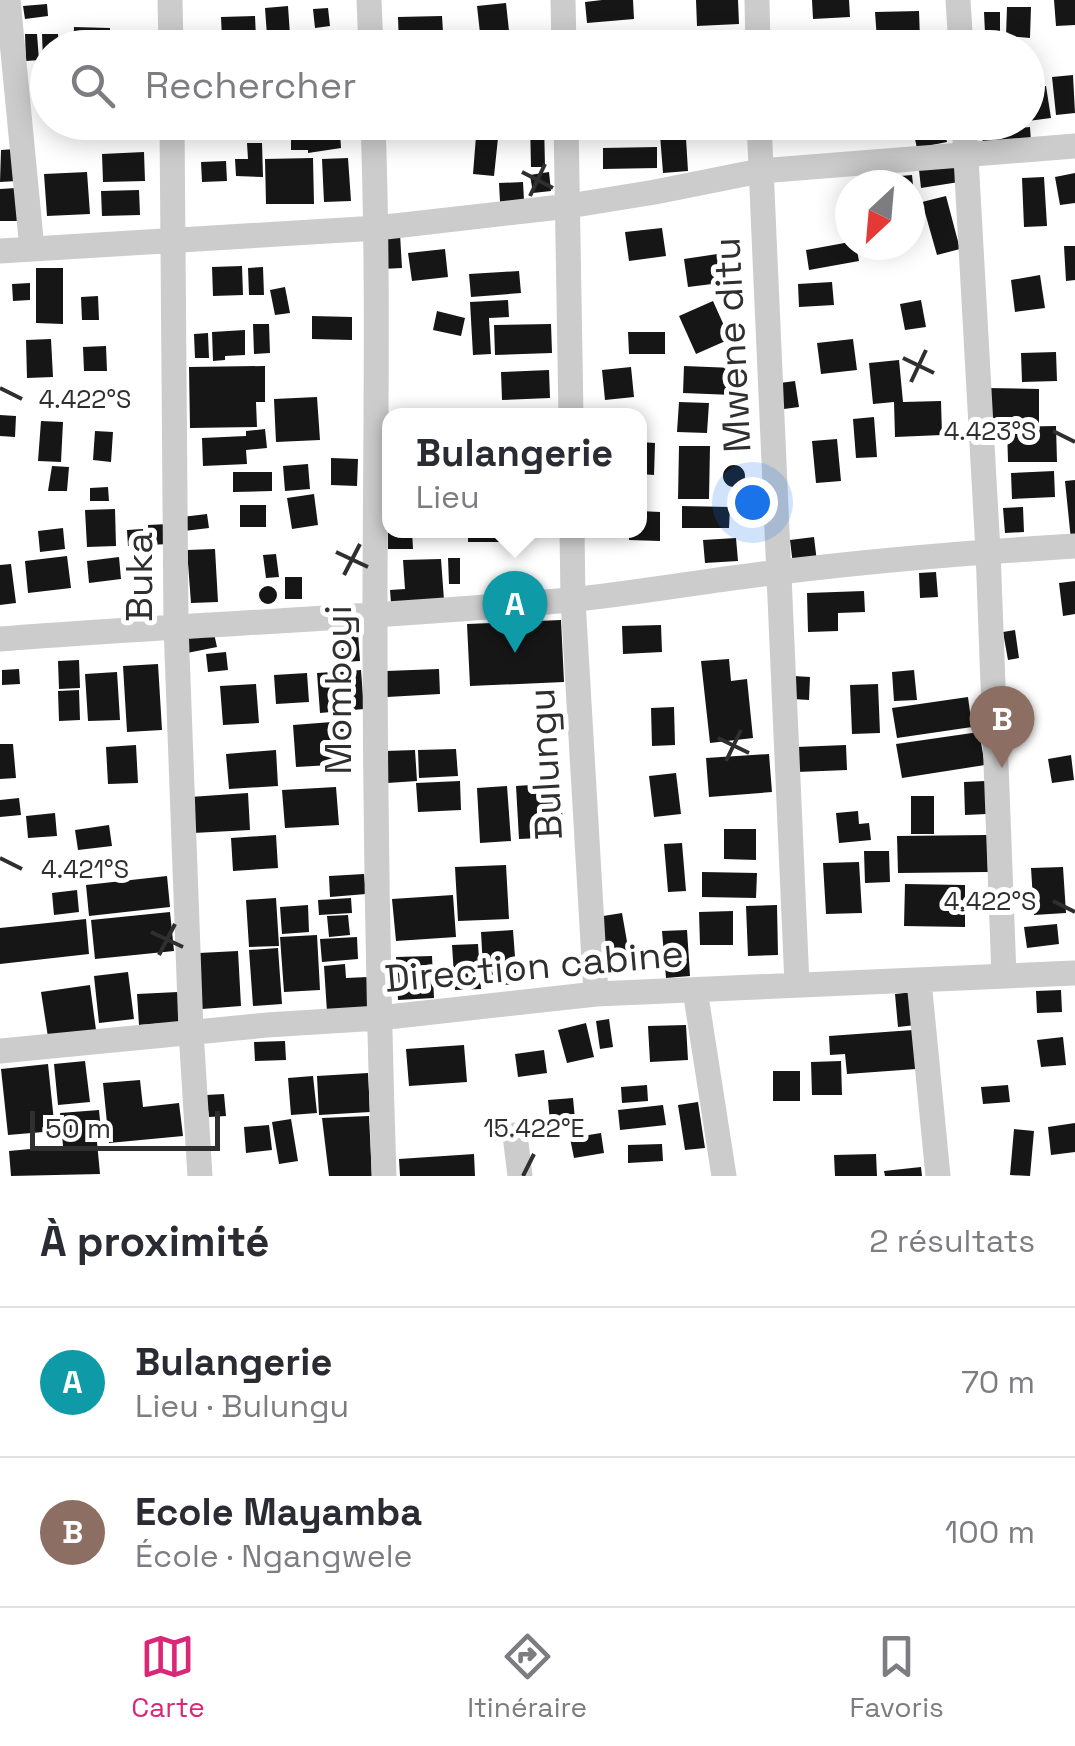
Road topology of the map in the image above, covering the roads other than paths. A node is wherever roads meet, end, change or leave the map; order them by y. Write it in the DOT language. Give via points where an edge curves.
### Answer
graph roads {
  1 [pos="8,0"];
  2 [pos="170,0"];
  3 [pos="369,0"];
  4 [pos="563,0"];
  5 [pos="756,0"];
  6 [pos="958,0"];
  7 [pos="171,30"];
  8 [pos="370,30"];
  9 [pos="564,30"];
  10 [pos="757,30"];
  11 [pos="960,30"];
  12 [pos="172,140"];
  13 [pos="374,140"];
  14 [pos="567,140"];
  15 [pos="759,140"];
  16 [pos="965,140"];
  17 [pos="1075,146"];
  18 [pos="966,154"];
  19 [pos="760,171"];
  20 [pos="569,206"];
  21 [pos="377,228"];
  22 [pos="174,238"];
  23 [pos="32,249"];
  24 [pos="0,251"];
  25 [pos="571,408"];
  26 [pos="572,538"];
  27 [pos="1075,546"];
  28 [pos="988,551"];
  29 [pos="781,571"];
  30 [pos="573,600"];
  31 [pos="375,617"];
  32 [pos="176,625"];
  33 [pos="0,640"];
  34 [pos="1075,972"];
  35 [pos="1004,976"];
  36 [pos="919,980"];
  37 [pos="797,984"];
  38 [pos="695,990"];
  39 [pos="596,994"];
  40 [pos="379,1018"];
  41 [pos="190,1031"];
  42 [pos="0,1051"];
  43 [pos="515,1134"];
  44 [pos="200,1176"];
  45 [pos="384,1176"];
  46 [pos="520,1176"];
  47 [pos="724,1176"];
  48 [pos="938,1176"];
  1 -- 23 [label="street"];
  2 -- 7 [label="street"];
  3 -- 8 [label="street"];
  4 -- 9 [label="street"];
  5 -- 10 [label="street"];
  6 -- 11 [label="street"];
  12 -- 22 [label="street, Buka"];
  13 -- 21 [label="street, Momboyi"];
  14 -- 20 [label="street"];
  15 -- 19 [label="street, Mwene ditu"];
  16 -- 18 [label="street"];
  17 -- 18 [label="street"];
  18 -- 19 [label="street"];
  18 -- 28 [label="street"];
  19 -- 20 [label="street"];
  19 -- 29 [label="street, Mwene ditu"];
  20 -- 21 [label="street"];
  20 -- 25 [label="street"];
  21 -- 22 [label="street"];
  21 -- 31 [label="street, Momboyi"];
  22 -- 23 [label="street"];
  22 -- 32 [label="street, Buka"];
  23 -- 24 [label="street"];
  26 -- 30 [label="street, Bulungu"];
  27 -- 28 [label="street"];
  28 -- 29 [label="street"];
  28 -- 35 [label="street"];
  29 -- 30 [label="street"];
  29 -- 37 [label="street, Mwene ditu"];
  30 -- 31 [label="street"];
  30 -- 39 [label="street, Bulungu"];
  31 -- 32 [label="street"];
  31 -- 40 [label="street, Momboyi"];
  32 -- 33 [label="street"];
  32 -- 41 [label="street, Buka"];
  34 -- 35 [label="street, Direction cabine"];
  35 -- 36 [label="street, Direction cabine"];
  36 -- 37 [label="street, Direction cabine"];
  36 -- 48 [label="street"];
  37 -- 38 [label="street, Direction cabine"];
  38 -- 39 [label="street, Direction cabine"];
  38 -- 47 [label="street"];
  39 -- 40 [label="street, Direction cabine"];
  40 -- 41 [label="street, Direction cabine"];
  40 -- 45 [label="street, Momboyi"];
  41 -- 42 [label="street, Direction cabine"];
  41 -- 44 [label="street, Buka"];
  43 -- 46 [label="street"];
}
